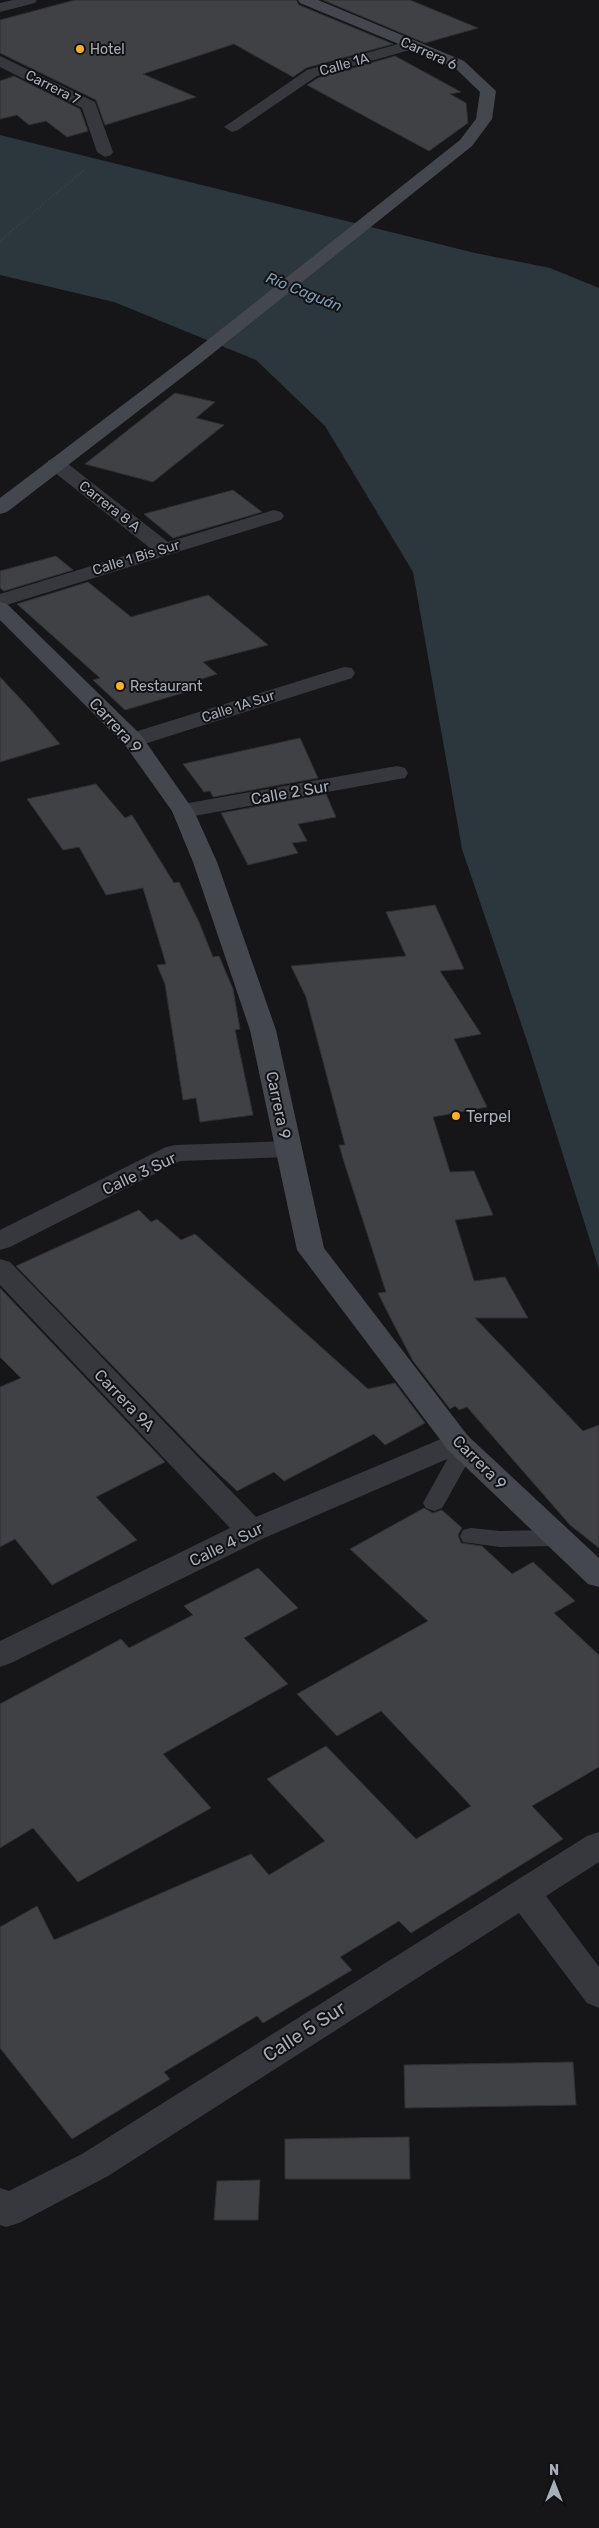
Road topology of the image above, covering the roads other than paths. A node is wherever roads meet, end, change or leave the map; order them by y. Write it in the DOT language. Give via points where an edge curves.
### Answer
graph roads {
  1 [pos="30,0"];
  2 [pos="305,0"];
  3 [pos="0,8"];
  4 [pos="412,45"];
  5 [pos="0,61"];
  6 [pos="232,127"];
  7 [pos="105,152"];
  8 [pos="56,464"];
  9 [pos="0,508"];
  10 [pos="274,516"];
  11 [pos="164,548"];
  12 [pos="0,601"];
  13 [pos="0,608"];
  14 [pos="344,674"];
  15 [pos="133,740"];
  16 [pos="397,773"];
  17 [pos="184,811"];
  18 [pos="288,1149"];
  19 [pos="0,1241"];
  20 [pos="0,1268"];
  21 [pos="461,1446"];
  22 [pos="434,1503"];
  23 [pos="251,1531"];
  24 [pos="471,1536"];
  25 [pos="558,1538"];
  26 [pos="599,1576"];
  27 [pos="1,1653"];
  28 [pos="599,1845"];
  29 [pos="523,1892"];
  30 [pos="599,1993"];
  31 [pos="3,2207"];
  1 -- 3 [label="street"];
  2 -- 4 [label="main road, Carrera 6"];
  4 -- 6 [label="street, Calle 1A" via="312,73"];
  4 -- 8 [label="main road, Carrera 6" via="458,64 488,91 484,119 466,143 196,358"];
  5 -- 7 [label="street, Carrera 7" via="89,105"];
  8 -- 9 [label="main road"];
  8 -- 11 [label="street, Carrera 8 A"];
  10 -- 11 [label="street, Calle 1 Bis Sur"];
  11 -- 12 [label="street, Calle 1 Bis Sur"];
  13 -- 15 [label="main road, Carrera 9"];
  14 -- 15 [label="street, Calle 1A Sur"];
  15 -- 17 [label="main road, Carrera 9"];
  16 -- 17 [label="street, Calle 2 Sur"];
  17 -- 18 [label="main road, Carrera 9" via="263,1030"];
  18 -- 19 [label="street, Calle 3 Sur" via="175,1153"];
  18 -- 21 [label="main road, Carrera 9" via="311,1250"];
  20 -- 23 [label="street, Carrera 9A"];
  21 -- 22 [label="lane"];
  21 -- 23 [label="street, Calle 4 Sur"];
  21 -- 25 [label="main road, Carrera 9"];
  23 -- 27 [label="street, Calle 4 Sur"];
  24 -- 25 [label="lane"];
  25 -- 26 [label="main road, Carrera 9"];
  28 -- 29 [label="street, Calle 5 Sur"];
  29 -- 30 [label="street"];
  29 -- 31 [label="street, Calle 5 Sur" via="95,2165"];
}
